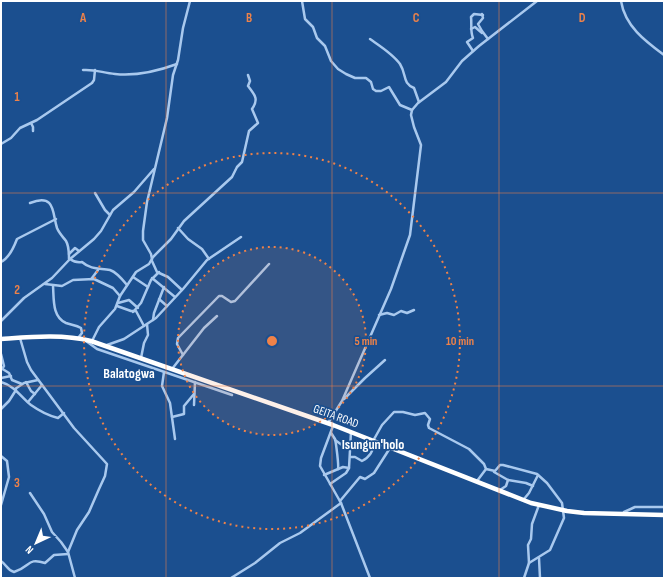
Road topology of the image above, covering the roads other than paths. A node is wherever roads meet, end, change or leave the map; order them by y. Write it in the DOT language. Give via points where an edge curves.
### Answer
graph roads {
  1 [pos="190,1"];
  2 [pos="302,1"];
  3 [pos="537,1"];
  4 [pos="622,1"];
  5 [pos="472,29"];
  6 [pos="485,36"];
  7 [pos="490,38"];
  8 [pos="370,39"];
  9 [pos="473,51"];
  10 [pos="664,55"];
  11 [pos="177,64"];
  12 [pos="83,70"];
  13 [pos="95,70"];
  14 [pos="248,75"];
  15 [pos="419,102"];
  16 [pos="412,110"];
  17 [pos="31,123"];
  18 [pos="33,131"];
  19 [pos="1,144"];
  20 [pos="155,168"];
  21 [pos="95,193"];
  22 [pos="30,203"];
  23 [pos="110,215"];
  24 [pos="56,219"];
  25 [pos="178,228"];
  26 [pos="240,237"];
  27 [pos="81,244"];
  28 [pos="85,246"];
  29 [pos="79,251"];
  30 [pos="68,254"];
  31 [pos="70,259"];
  32 [pos="209,259"];
  33 [pos="152,260"];
  34 [pos="1,262"];
  35 [pos="269,264"];
  36 [pos="99,269"];
  37 [pos="159,272"];
  38 [pos="132,277"];
  39 [pos="152,278"];
  40 [pos="91,279"];
  41 [pos="45,284"];
  42 [pos="127,285"];
  43 [pos="53,286"];
  44 [pos="148,287"];
  45 [pos="164,287"];
  46 [pos="182,290"];
  47 [pos="120,296"];
  48 [pos="176,297"];
  49 [pos="159,299"];
  50 [pos="117,304"];
  51 [pos="167,306"];
  52 [pos="138,308"];
  53 [pos="414,310"];
  54 [pos="133,312"];
  55 [pos="379,315"];
  56 [pos="217,316"];
  57 [pos="153,320"];
  58 [pos="1,321"];
  59 [pos="147,324"];
  60 [pos="144,326"];
  61 [pos="20,338"];
  62 [pos="77,338"];
  63 [pos="1,339"];
  64 [pos="84,340"];
  65 [pos="91,341"];
  66 [pos="102,345"];
  67 [pos="1,354"];
  68 [pos="183,355"];
  69 [pos="140,358"];
  70 [pos="385,360"];
  71 [pos="2,369"];
  72 [pos="172,369"];
  73 [pos="164,372"];
  74 [pos="11,376"];
  75 [pos="1,378"];
  76 [pos="38,380"];
  77 [pos="1,382"];
  78 [pos="26,382"];
  79 [pos="195,382"];
  80 [pos="22,384"];
  81 [pos="42,385"];
  82 [pos="15,390"];
  83 [pos="35,394"];
  84 [pos="194,394"];
  85 [pos="232,395"];
  86 [pos="342,401"];
  87 [pos="28,402"];
  88 [pos="194,405"];
  89 [pos="1,409"];
  90 [pos="64,413"];
  91 [pos="172,417"];
  92 [pos="327,424"];
  93 [pos="333,425"];
  94 [pos="351,432"];
  95 [pos="331,433"];
  96 [pos="175,439"];
  97 [pos="335,440"];
  98 [pos="374,441"];
  99 [pos="350,445"];
  100 [pos="391,448"];
  101 [pos="1,456"];
  102 [pos="350,456"];
  103 [pos="349,468"];
  104 [pos="338,469"];
  105 [pos="486,470"];
  106 [pos="492,471"];
  107 [pos="324,475"];
  108 [pos="538,475"];
  109 [pos="508,480"];
  110 [pos="476,481"];
  111 [pos="330,484"];
  112 [pos="533,486"];
  113 [pos="500,490"];
  114 [pos="30,493"];
  115 [pos="524,499"];
  116 [pos="341,502"];
  117 [pos="1,505"];
  118 [pos="539,505"];
  119 [pos="664,507"];
  120 [pos="563,510"];
  121 [pos="575,512"];
  122 [pos="664,515"];
  123 [pos="68,553"];
  124 [pos="538,558"];
  125 [pos="1,561"];
  126 [pos="528,563"];
  127 [pos="75,578"];
  128 [pos="231,578"];
  129 [pos="370,578"];
  130 [pos="524,578"];
  131 [pos="540,578"];
  1 -- 11 [label="street"];
  2 -- 16 [label="street" via="305,19 314,27 317,38 325,46 331,61 338,69 355,78 366,78 376,91 389,87 400,104"];
  3 -- 7 [label="street"];
  4 -- 10 [label="street" via="624,12 636,32"];
  5 -- 6 [label="street" via="476,28"];
  5 -- 6 [label="street" via="472,15 482,14 483,18 478,24"];
  5 -- 9 [label="street" via="473,38 467,42"];
  6 -- 7 [label="street"];
  7 -- 9 [label="street"];
  8 -- 15 [label="street" via="399,62 406,82 414,88"];
  9 -- 15 [label="street" via="446,82"];
  11 -- 13 [label="street" via="131,75"];
  11 -- 20 [label="street"];
  12 -- 13 [label="street"];
  13 -- 17 [label="street" via="92,83"];
  14 -- 25 [label="street" via="248,86 256,98 256,104 252,109 258,124 249,131 242,162 229,180"];
  15 -- 16 [label="street"];
  16 -- 55 [label="street" via="414,127 421,146 413,220 400,265"];
  17 -- 18 [label="street"];
  17 -- 19 [label="street" via="20,128 12,138"];
  20 -- 23 [label="street"];
  20 -- 33 [label="street" via="142,237"];
  21 -- 23 [label="street"];
  22 -- 24 [label="street" via="50,203"];
  23 -- 28 [label="street" via="101,231"];
  24 -- 30 [label="street"];
  24 -- 34 [label="street" via="17,239 7,258"];
  25 -- 32 [label="street" via="202,249"];
  25 -- 33 [label="street"];
  26 -- 32 [label="street"];
  27 -- 28 [label="street"];
  28 -- 29 [label="street"];
  29 -- 30 [label="street" via="75,248"];
  29 -- 31 [label="street"];
  30 -- 31 [label="street"];
  31 -- 36 [label="street"];
  31 -- 41 [label="street"];
  32 -- 46 [label="street"];
  33 -- 37 [label="street" via="155,270"];
  33 -- 38 [label="street"];
  35 -- 68 [label="street" via="235,301 231,302 219,296 178,338 177,344"];
  36 -- 40 [label="street"];
  36 -- 42 [label="street" via="112,271"];
  37 -- 39 [label="street"];
  37 -- 46 [label="street"];
  38 -- 42 [label="street"];
  38 -- 44 [label="street"];
  39 -- 44 [label="street"];
  39 -- 45 [label="street"];
  40 -- 43 [label="street" via="73,280 62,286"];
  40 -- 47 [label="street" via="114,288"];
  41 -- 43 [label="street"];
  41 -- 58 [label="street" via="24,298"];
  42 -- 47 [label="street"];
  43 -- 62 [label="street" via="58,316 65,322 81,328 82,333"];
  44 -- 52 [label="street"];
  45 -- 48 [label="street"];
  45 -- 49 [label="street"];
  46 -- 48 [label="street"];
  47 -- 50 [label="street"];
  48 -- 51 [label="street"];
  49 -- 51 [label="street"];
  49 -- 57 [label="street"];
  50 -- 52 [label="street" via="129,300"];
  50 -- 54 [label="street"];
  50 -- 65 [label="street"];
  51 -- 57 [label="street"];
  52 -- 54 [label="street"];
  53 -- 55 [label="street" via="407,314 402,311 394,315"];
  54 -- 60 [label="street" via="136,311"];
  55 -- 86 [label="street"];
  56 -- 68 [label="street"];
  57 -- 59 [label="street"];
  59 -- 60 [label="street"];
  59 -- 69 [label="street" via="148,335"];
  60 -- 66 [label="street" via="116,343"];
  61 -- 62 [label="highway, GEITA ROAD"];
  61 -- 63 [label="highway, GEITA ROAD"];
  61 -- 76 [label="street" via="29,366"];
  62 -- 64 [label="highway, GEITA ROAD"];
  64 -- 65 [label="highway, GEITA ROAD"];
  64 -- 73 [label="street" via="97,349"];
  65 -- 66 [label="highway, GEITA ROAD"];
  66 -- 69 [label="highway, GEITA ROAD"];
  67 -- 71 [label="street" via="4,366"];
  68 -- 72 [label="street"];
  69 -- 72 [label="highway, GEITA ROAD"];
  70 -- 86 [label="street"];
  71 -- 74 [label="street"];
  72 -- 92 [label="highway, GEITA ROAD"];
  73 -- 79 [label="street"];
  73 -- 91 [label="street" via="162,386 170,403"];
  74 -- 75 [label="street"];
  74 -- 80 [label="street" via="12,380"];
  76 -- 78 [label="street"];
  76 -- 81 [label="street"];
  77 -- 82 [label="street" via="9,384"];
  78 -- 80 [label="street"];
  78 -- 83 [label="street"];
  79 -- 84 [label="street"];
  79 -- 85 [label="street"];
  80 -- 82 [label="street"];
  81 -- 83 [label="street"];
  81 -- 90 [label="street"];
  82 -- 87 [label="street"];
  82 -- 89 [label="street"];
  83 -- 87 [label="street"];
  84 -- 88 [label="street"];
  84 -- 91 [label="street" via="184,406 184,414"];
  86 -- 92 [label="street"];
  87 -- 90 [label="street" via="57,418"];
  90 -- 123 [label="street" via="108,466"];
  91 -- 96 [label="street"];
  92 -- 93 [label="highway, GEITA ROAD"];
  93 -- 94 [label="highway, GEITA ROAD"];
  93 -- 95 [label="street"];
  94 -- 98 [label="highway, GEITA ROAD"];
  94 -- 99 [label="street"];
  95 -- 97 [label="street"];
  95 -- 107 [label="street" via="320,461"];
  97 -- 99 [label="street" via="342,445"];
  97 -- 104 [label="street"];
  98 -- 100 [label="highway, GEITA ROAD"];
  98 -- 102 [label="street" via="371,454 364,461"];
  98 -- 105 [label="street" via="392,413 423,413 430,417 429,428 467,447 484,464"];
  99 -- 102 [label="street"];
  100 -- 110 [label="highway, GEITA ROAD"];
  100 -- 116 [label="street" via="374,473 365,479 360,477"];
  101 -- 117 [label="street" via="7,461 9,475"];
  102 -- 103 [label="street"];
  103 -- 104 [label="street"];
  103 -- 111 [label="street"];
  104 -- 107 [label="street"];
  105 -- 106 [label="street"];
  105 -- 110 [label="street"];
  106 -- 108 [label="street" via="503,465"];
  106 -- 109 [label="street"];
  107 -- 111 [label="street"];
  108 -- 112 [label="street"];
  108 -- 120 [label="street" via="561,501"];
  109 -- 112 [label="street"];
  109 -- 113 [label="street" via="506,486"];
  110 -- 113 [label="highway, GEITA ROAD"];
  111 -- 116 [label="street"];
  112 -- 115 [label="street"];
  113 -- 115 [label="highway, GEITA ROAD"];
  114 -- 123 [label="street" via="52,532"];
  115 -- 118 [label="highway, GEITA ROAD"];
  116 -- 128 [label="street" via="300,533 280,543 256,563"];
  116 -- 129 [label="street"];
  118 -- 120 [label="highway, GEITA ROAD"];
  118 -- 126 [label="street" via="528,545"];
  119 -- 121 [label="street" via="635,507 621,513"];
  120 -- 121 [label="highway, GEITA ROAD"];
  120 -- 124 [label="street" via="564,518 551,549"];
  121 -- 122 [label="highway, GEITA ROAD"];
  123 -- 125 [label="street" via="54,555 45,563 32,561 24,569 14,572"];
  123 -- 127 [label="street"];
  124 -- 126 [label="street"];
  124 -- 131 [label="street"];
  126 -- 130 [label="street"];
}
